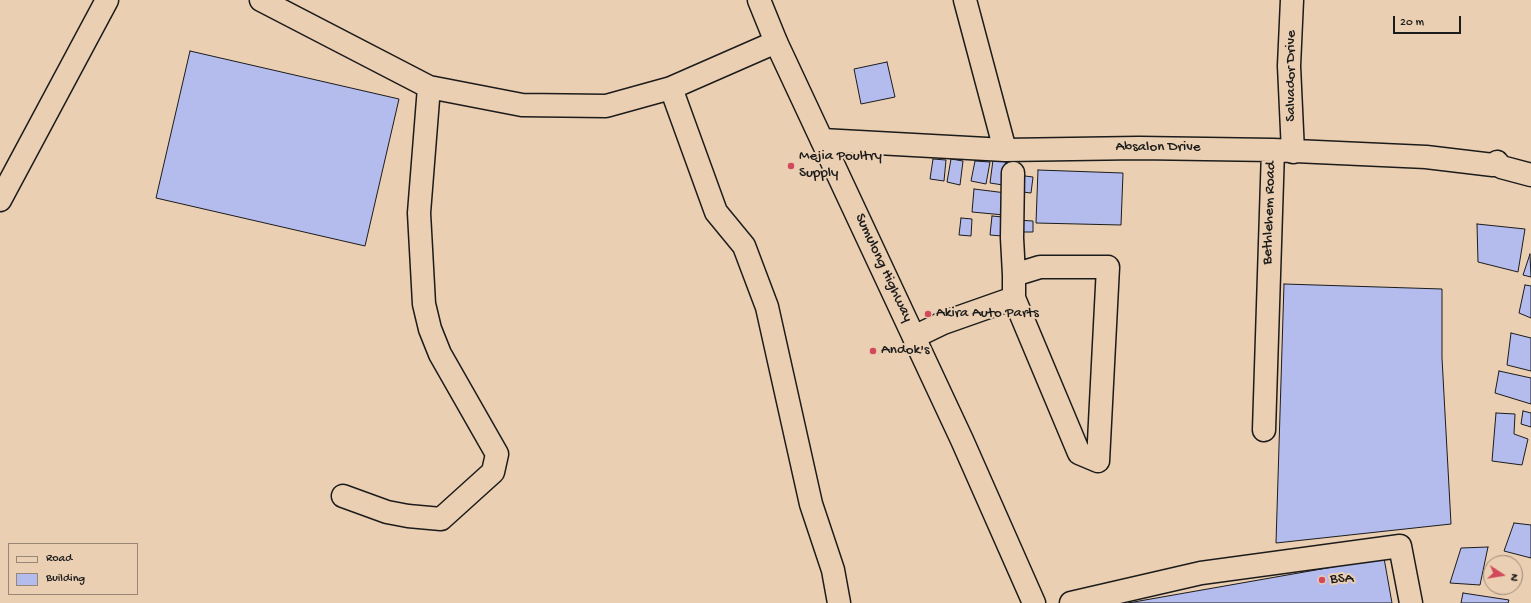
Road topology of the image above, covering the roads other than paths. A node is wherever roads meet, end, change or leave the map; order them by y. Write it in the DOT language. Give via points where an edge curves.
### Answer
graph roads {
  1 [pos="107,0"];
  2 [pos="261,0"];
  3 [pos="759,0"];
  4 [pos="965,0"];
  5 [pos="1292,0"];
  6 [pos="776,42"];
  7 [pos="429,87"];
  8 [pos="671,88"];
  9 [pos="822,140"];
  10 [pos="1005,150"];
  11 [pos="1283,151"];
  12 [pos="1013,173"];
  13 [pos="1531,175"];
  14 [pos="0,200"];
  15 [pos="1014,275"];
  16 [pos="1014,298"];
  17 [pos="914,337"];
  18 [pos="1264,430"];
  19 [pos="343,496"];
  20 [pos="839,603"];
  21 [pos="1034,603"];
  22 [pos="1071,603"];
  23 [pos="1411,603"];
  1 -- 14 [label="street"];
  2 -- 7 [label="street"];
  3 -- 6 [label="street, Sumulong Highway"];
  4 -- 10 [label="street"];
  5 -- 11 [label="street, Salvador Drive"];
  6 -- 8 [label="street"];
  6 -- 9 [label="street, Sumulong Highway"];
  7 -- 8 [label="street" via="522,105 606,106"];
  7 -- 19 [label="street" via="419,213 424,304 440,354 497,454 493,472 441,519 387,512"];
  8 -- 20 [label="street" via="716,212 744,246 767,307 812,504 833,570"];
  9 -- 10 [label="street, Absalon Drive"];
  9 -- 17 [label="street, Sumulong Highway"];
  10 -- 11 [label="street, Absalon Drive" via="1139,148"];
  11 -- 13 [label="street, Absalon Drive" via="1426,157 1497,166"];
  11 -- 18 [label="street, Bethlehem Road" via="1268,277"];
  12 -- 15 [label="street"];
  15 -- 16 [label="street"];
  15 -- 16 [label="street" via="1040,267 1108,267 1098,461 1079,453"];
  16 -- 17 [label="street" via="944,323"];
  17 -- 21 [label="street, Sumulong Highway"];
  22 -- 23 [label="street" via="1201,573 1400,546"];
}
